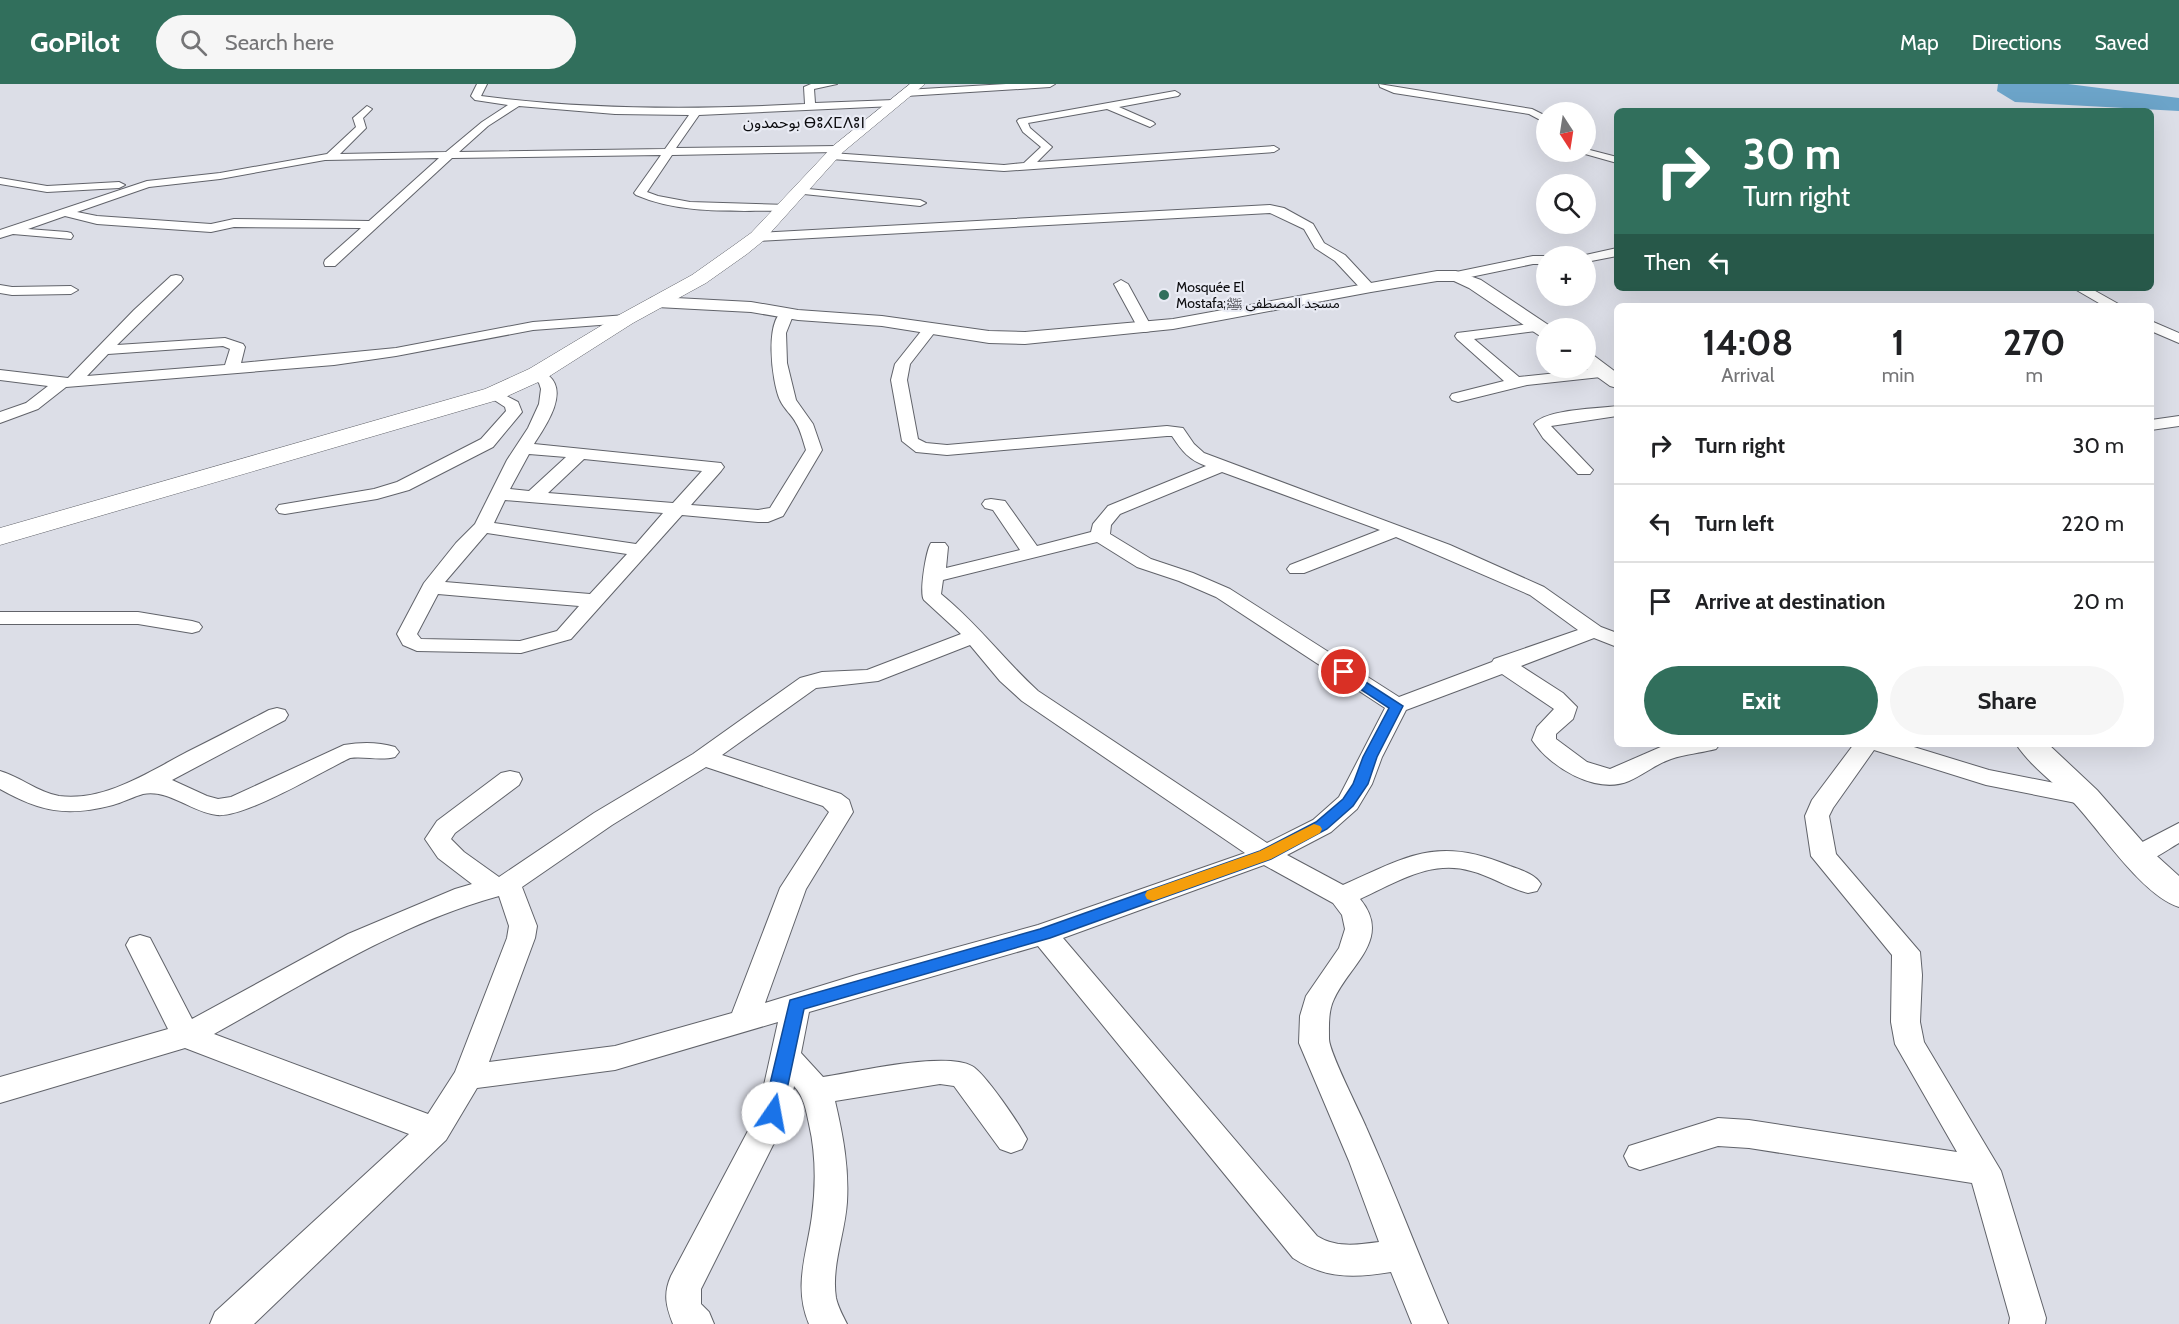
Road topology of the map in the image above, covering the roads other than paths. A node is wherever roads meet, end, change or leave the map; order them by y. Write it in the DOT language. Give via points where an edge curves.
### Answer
graph roads {
  1 [pos="482,84"];
  2 [pos="832,84"];
  3 [pos="1050,84"];
  4 [pos="1407,84"];
  5 [pos="1379,85"];
  6 [pos="1018,86"];
  7 [pos="906,93"];
  8 [pos="1039,94"];
  9 [pos="1175,94"];
  10 [pos="1059,102"];
  11 [pos="517,103"];
  12 [pos="1109,106"];
  13 [pos="810,107"];
  14 [pos="367,109"];
  15 [pos="1079,110"];
  16 [pos="696,112"];
  17 [pos="1536,114"];
  18 [pos="1150,124"];
  19 [pos="1274,149"];
  20 [pos="671,151"];
  21 [pos="834,152"];
  22 [pos="449,155"];
  23 [pos="1596,155"];
  24 [pos="330,157"];
  25 [pos="1614,159"];
  26 [pos="1026,167"];
  27 [pos="0,180"];
  28 [pos="147,184"];
  29 [pos="791,199"];
  30 [pos="920,202"];
  31 [pos="63,212"];
  32 [pos="373,225"];
  33 [pos="4,232"];
  34 [pos="68,236"];
  35 [pos="757,237"];
  36 [pos="1614,253"];
  37 [pos="1596,256"];
  38 [pos="1536,260"];
  39 [pos="330,262"];
  40 [pos="1456,276"];
  41 [pos="176,279"];
  42 [pos="1121,284"];
  43 [pos="1368,288"];
  44 [pos="0,289"];
  45 [pos="71,290"];
  46 [pos="2086,291"];
  47 [pos="657,303"];
  48 [pos="2109,303"];
  49 [pos="787,313"];
  50 [pos="626,319"];
  51 [pos="1536,324"];
  52 [pos="931,328"];
  53 [pos="1144,328"];
  54 [pos="2154,328"];
  55 [pos="1536,330"];
  56 [pos="2179,339"];
  57 [pos="103,350"];
  58 [pos="1596,366"];
  59 [pos="232,368"];
  60 [pos="537,374"];
  61 [pos="0,375"];
  62 [pos="1611,377"];
  63 [pos="67,382"];
  64 [pos="1515,382"];
  65 [pos="493,394"];
  66 [pos="1458,397"];
  67 [pos="1614,411"];
  68 [pos="0,418"];
  69 [pos="2179,421"];
  70 [pos="2154,425"];
  71 [pos="523,448"];
  72 [pos="581,453"];
  73 [pos="1221,466"];
  74 [pos="1584,470"];
  75 [pos="500,494"];
  76 [pos="533,497"];
  77 [pos="991,504"];
  78 [pos="285,509"];
  79 [pos="678,509"];
  80 [pos="483,527"];
  81 [pos="1395,531"];
  82 [pos="1100,536"];
  83 [pos="0,537"];
  84 [pos="938,547"];
  85 [pos="640,550"];
  86 [pos="1033,554"];
  87 [pos="1297,569"];
  88 [pos="935,576"];
  89 [pos="431,587"];
  90 [pos="596,601"];
  91 [pos="0,618"];
  92 [pos="192,627"];
  93 [pos="1606,636"];
  94 [pos="973,637"];
  95 [pos="1502,664"];
  96 [pos="1397,706"];
  97 [pos="277,715"];
  98 [pos="1693,747"];
  99 [pos="1864,747"];
  100 [pos="1889,747"];
  101 [pos="2034,747"];
  102 [pos="387,752"];
  103 [pos="700,759"];
  104 [pos="0,779"];
  105 [pos="510,779"];
  106 [pos="142,786"];
  107 [pos="2086,797"];
  108 [pos="2179,832"];
  109 [pos="1266,855"];
  110 [pos="2136,856"];
  111 [pos="1528,884"];
  112 [pos="501,885"];
  113 [pos="2179,894"];
  114 [pos="1342,896"];
  115 [pos="1044,934"];
  116 [pos="140,945"];
  117 [pos="796,1005"];
  118 [pos="744,1021"];
  119 [pos="186,1036"];
  120 [pos="785,1056"];
  121 [pos="468,1077"];
  122 [pos="0,1090"];
  123 [pos="816,1091"];
  124 [pos="435,1130"];
  125 [pos="1011,1139"];
  126 [pos="1640,1156"];
  127 [pos="1985,1171"];
  128 [pos="1401,1255"];
  129 [pos="228,1324"];
  130 [pos="696,1324"];
  131 [pos="829,1324"];
  132 [pos="1430,1324"];
  133 [pos="2026,1324"];
  1 -- 11 [label="street" via="478,98"];
  2 -- 13 [label="street" via="809,87"];
  3 -- 6 [label="street"];
  4 -- 5 [label="street"];
  5 -- 17 [label="street"];
  6 -- 7 [label="street"];
  6 -- 8 [label="street"];
  7 -- 13 [label="street"];
  7 -- 21 [label="main road"];
  9 -- 12 [label="street"];
  10 -- 15 [label="street"];
  11 -- 16 [label="street"];
  11 -- 22 [label="street"];
  12 -- 15 [label="street"];
  12 -- 18 [label="street"];
  13 -- 16 [label="street"];
  14 -- 24 [label="street" via="358,118 361,128"];
  15 -- 26 [label="street" via="1022,121 1029,135 1047,147"];
  16 -- 20 [label="street"];
  19 -- 26 [label="street"];
  20 -- 21 [label="street"];
  20 -- 22 [label="street"];
  20 -- 29 [label="street" via="640,193 686,204"];
  21 -- 26 [label="street" via="980,167"];
  21 -- 29 [label="main road"];
  22 -- 24 [label="street"];
  22 -- 32 [label="street"];
  23 -- 25 [label="street"];
  24 -- 28 [label="street"];
  27 -- 28 [label="street" via="47,189"];
  28 -- 31 [label="street"];
  29 -- 30 [label="street"];
  29 -- 35 [label="main road"];
  31 -- 32 [label="street" via="97,220 211,228 234,223"];
  31 -- 33 [label="street"];
  32 -- 39 [label="street"];
  33 -- 34 [label="street"];
  35 -- 43 [label="street" via="1270,208 1309,227 1319,245 1340,258"];
  35 -- 47 [label="main road" via="699,279"];
  36 -- 37 [label="street"];
  38 -- 40 [label="street"];
  40 -- 43 [label="street"];
  40 -- 51 [label="street"];
  41 -- 57 [label="street"];
  42 -- 53 [label="street"];
  43 -- 53 [label="street"];
  44 -- 45 [label="street"];
  46 -- 48 [label="street"];
  47 -- 49 [label="street" via="730,305"];
  47 -- 50 [label="main road"];
  49 -- 52 [label="street"];
  49 -- 79 [label="street" via="779,333 779,363 788,400 814,444 812,455 773,514 763,517"];
  50 -- 59 [label="street" via="533,326 371,356"];
  50 -- 60 [label="main road"];
  52 -- 53 [label="street" via="1006,338"];
  52 -- 73 [label="street" via="903,364 899,380 910,441 922,448 946,450 1167,430 1177,432 1198,457"];
  54 -- 56 [label="street"];
  55 -- 64 [label="street" via="1462,336"];
  57 -- 59 [label="street" via="225,342 238,347"];
  57 -- 63 [label="street"];
  58 -- 62 [label="street"];
  59 -- 63 [label="street"];
  60 -- 65 [label="main road"];
  60 -- 71 [label="street" via="549,389 547,404"];
  61 -- 63 [label="street"];
  62 -- 64 [label="street"];
  63 -- 68 [label="street" via="32,406"];
  64 -- 66 [label="street"];
  65 -- 78 [label="street" via="512,405 514,412 487,442 385,492"];
  65 -- 83 [label="main road"];
  67 -- 74 [label="street" via="1552,419 1542,424"];
  69 -- 70 [label="street"];
  71 -- 72 [label="street"];
  71 -- 75 [label="street"];
  72 -- 76 [label="street"];
  72 -- 79 [label="street" via="715,467"];
  73 -- 81 [label="street"];
  73 -- 82 [label="street" via="1114,510 1102,524"];
  75 -- 76 [label="street"];
  75 -- 80 [label="street"];
  76 -- 79 [label="street"];
  77 -- 86 [label="street" via="999,505"];
  79 -- 85 [label="street"];
  80 -- 85 [label="street"];
  80 -- 89 [label="street"];
  81 -- 87 [label="street"];
  81 -- 93 [label="street" via="1537,591"];
  82 -- 86 [label="street"];
  82 -- 96 [label="street" via="1144,563 1224,594"];
  84 -- 88 [label="street"];
  85 -- 90 [label="street"];
  86 -- 88 [label="street"];
  88 -- 94 [label="street" via="931,596 959,619"];
  89 -- 90 [label="street"];
  89 -- 90 [label="street" via="407,634 417,645 536,645 564,636"];
  91 -- 92 [label="street" via="138,618"];
  93 -- 95 [label="street"];
  94 -- 103 [label="street" via="870,676 808,683"];
  94 -- 109 [label="street" via="1029,696"];
  95 -- 96 [label="street"];
  95 -- 98 [label="street" via="1566,707 1565,714 1545,732 1544,740 1585,770 1613,778 1663,753"];
  96 -- 109 [label="street" via="1348,803 1322,825"];
  97 -- 106 [label="street"];
  99 -- 127 [label="street" via="1817,816 1824,856 1906,952 1909,965 1905,1031"];
  100 -- 107 [label="street" via="1986,777"];
  101 -- 107 [label="street"];
  102 -- 106 [label="street" via="344,752 237,804 218,807 171,789"];
  103 -- 112 [label="street"];
  103 -- 118 [label="street" via="832,800 840,806 841,812 793,888"];
  104 -- 106 [label="street" via="35,798 60,804 83,804"];
  105 -- 112 [label="street" via="446,827 438,839 454,856"];
  107 -- 110 [label="street"];
  108 -- 110 [label="street"];
  109 -- 114 [label="street"];
  109 -- 115 [label="street"];
  110 -- 113 [label="street"];
  111 -- 114 [label="street" via="1476,862 1440,858"];
  112 -- 119 [label="street" via="464,896 358,941"];
  112 -- 121 [label="street" via="523,926 521,938"];
  114 -- 128 [label="street" via="1355,912 1359,929 1352,951 1320,996 1314,1043"];
  115 -- 117 [label="street"];
  115 -- 128 [label="street" via="1305,1247 1317,1257 1333,1262"];
  116 -- 119 [label="street"];
  117 -- 118 [label="street"];
  117 -- 120 [label="street"];
  118 -- 121 [label="street" via="615,1058"];
  119 -- 122 [label="street"];
  119 -- 124 [label="street"];
  120 -- 123 [label="street"];
  120 -- 130 [label="street" via="773,1113 683,1288 685,1315"];
  121 -- 124 [label="street"];
  123 -- 125 [label="street" via="940,1072 961,1074"];
  123 -- 131 [label="street" via="828,1131 833,1168 819,1294"];
  124 -- 129 [label="street"];
  126 -- 127 [label="street" via="1718,1132"];
  127 -- 133 [label="street" via="2028,1318"];
  128 -- 132 [label="street"];
}
